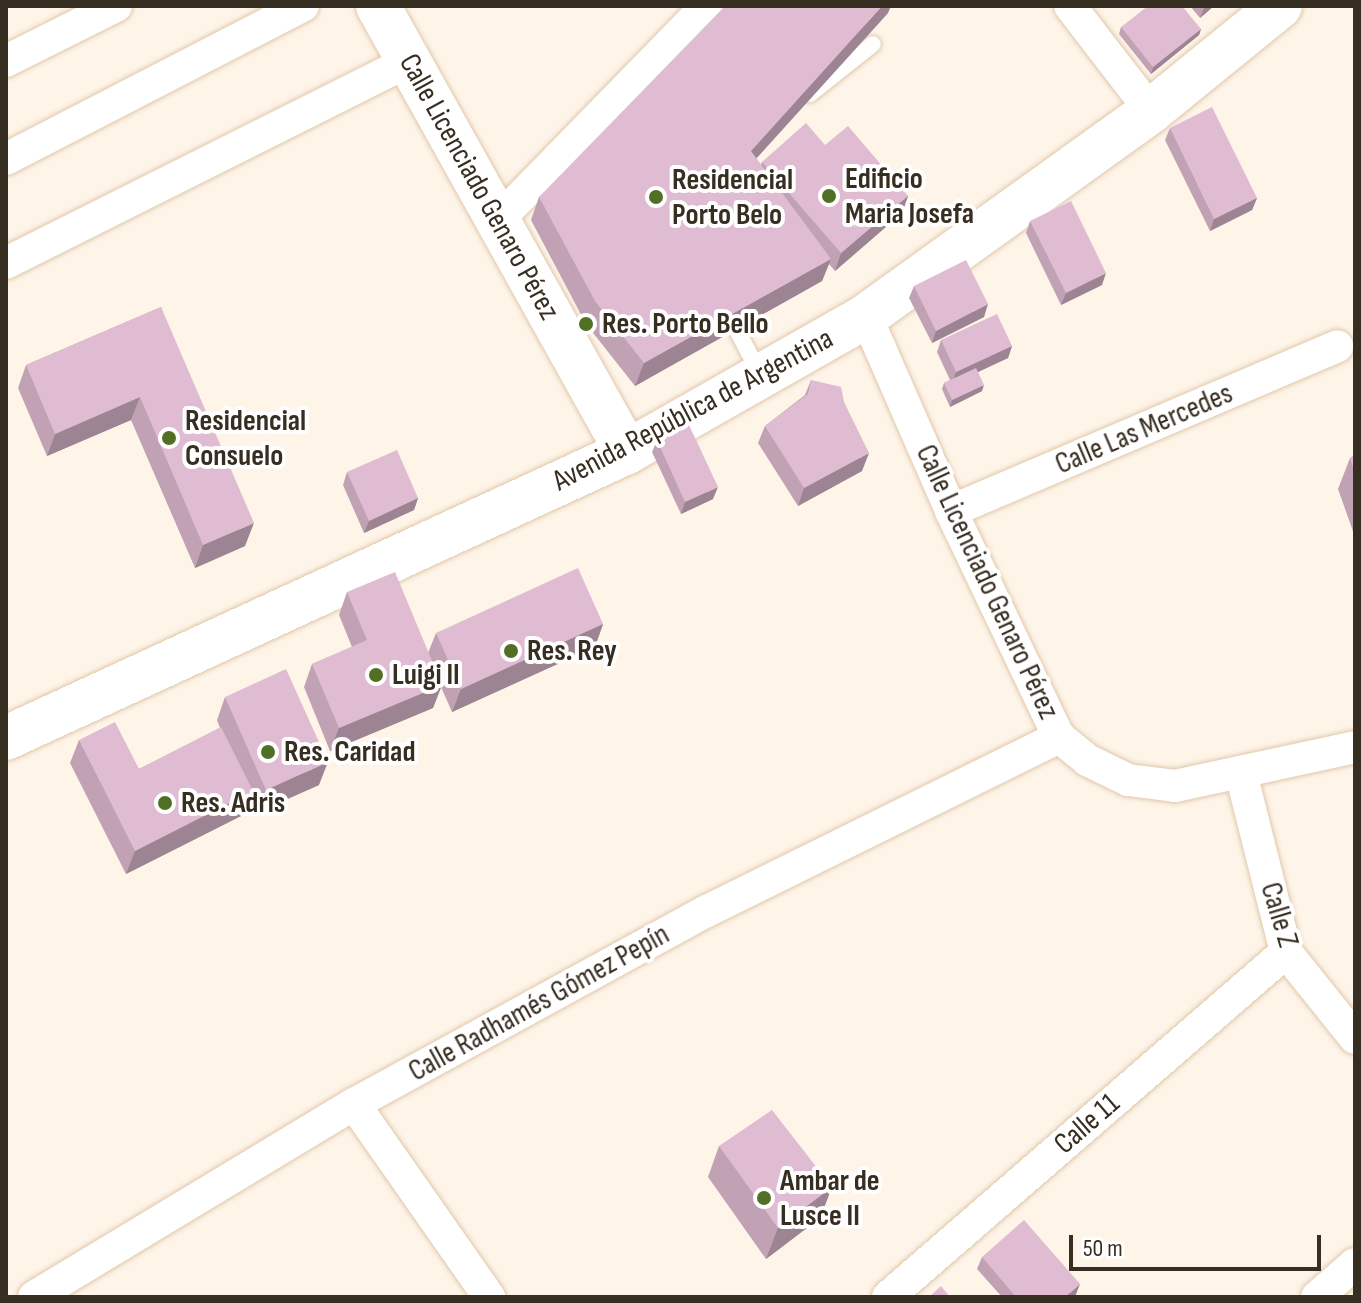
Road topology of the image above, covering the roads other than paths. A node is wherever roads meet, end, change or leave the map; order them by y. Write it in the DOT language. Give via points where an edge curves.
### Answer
graph roads {
  1 [pos="116,6"];
  2 [pos="303,6"];
  3 [pos="378,6"];
  4 [pos="707,6"];
  5 [pos="1070,6"];
  6 [pos="1280,6"];
  7 [pos="873,44"];
  8 [pos="6,61"];
  9 [pos="409,61"];
  10 [pos="802,101"];
  11 [pos="1151,111"];
  12 [pos="6,159"];
  13 [pos="498,220"];
  14 [pos="6,263"];
  15 [pos="719,295"];
  16 [pos="866,316"];
  17 [pos="1337,346"];
  18 [pos="761,375"];
  19 [pos="627,452"];
  20 [pos="951,511"];
  21 [pos="1059,737"];
  22 [pos="6,738"];
  23 [pos="1355,747"];
  24 [pos="1241,773"];
  25 [pos="1286,952"];
  26 [pos="1355,1038"];
  27 [pos="354,1104"];
  28 [pos="1355,1264"];
  29 [pos="34,1297"];
  30 [pos="489,1297"];
  31 [pos="888,1297"];
  32 [pos="1317,1297"];
  1 -- 8 [label="street"];
  2 -- 12 [label="street"];
  3 -- 9 [label="main road, Calle Licenciado Genaro Pérez"];
  4 -- 13 [label="street"];
  5 -- 11 [label="street"];
  6 -- 11 [label="main road, Avenida República de Argentina"];
  7 -- 10 [label="lane"];
  9 -- 13 [label="main road, Calle Licenciado Genaro Pérez"];
  9 -- 14 [label="street"];
  11 -- 16 [label="main road, Avenida República de Argentina"];
  13 -- 19 [label="main road, Calle Licenciado Genaro Pérez"];
  15 -- 18 [label="lane" via="726,323"];
  16 -- 18 [label="main road, Avenida República de Argentina"];
  16 -- 20 [label="street, Calle Licenciado Genaro Pérez"];
  17 -- 20 [label="street, Calle Las Mercedes"];
  18 -- 19 [label="main road, Avenida República de Argentina"];
  19 -- 22 [label="main road, Avenida República de Argentina"];
  20 -- 21 [label="street, Calle Licenciado Genaro Pérez"];
  21 -- 24 [label="street, Calle Licenciado Genaro Pérez" via="1087,760 1128,780 1175,786"];
  21 -- 27 [label="street, Calle Radhamés Gómez Pepín" via="707,911"];
  23 -- 24 [label="street, Calle Licenciado Genaro Pérez"];
  24 -- 25 [label="street, Calle Z"];
  25 -- 26 [label="street, Calle Z"];
  25 -- 31 [label="street, Calle 11"];
  27 -- 29 [label="street, Calle Radhamés Gómez Pepín"];
  27 -- 30 [label="street"];
  28 -- 32 [label="street"];
}
